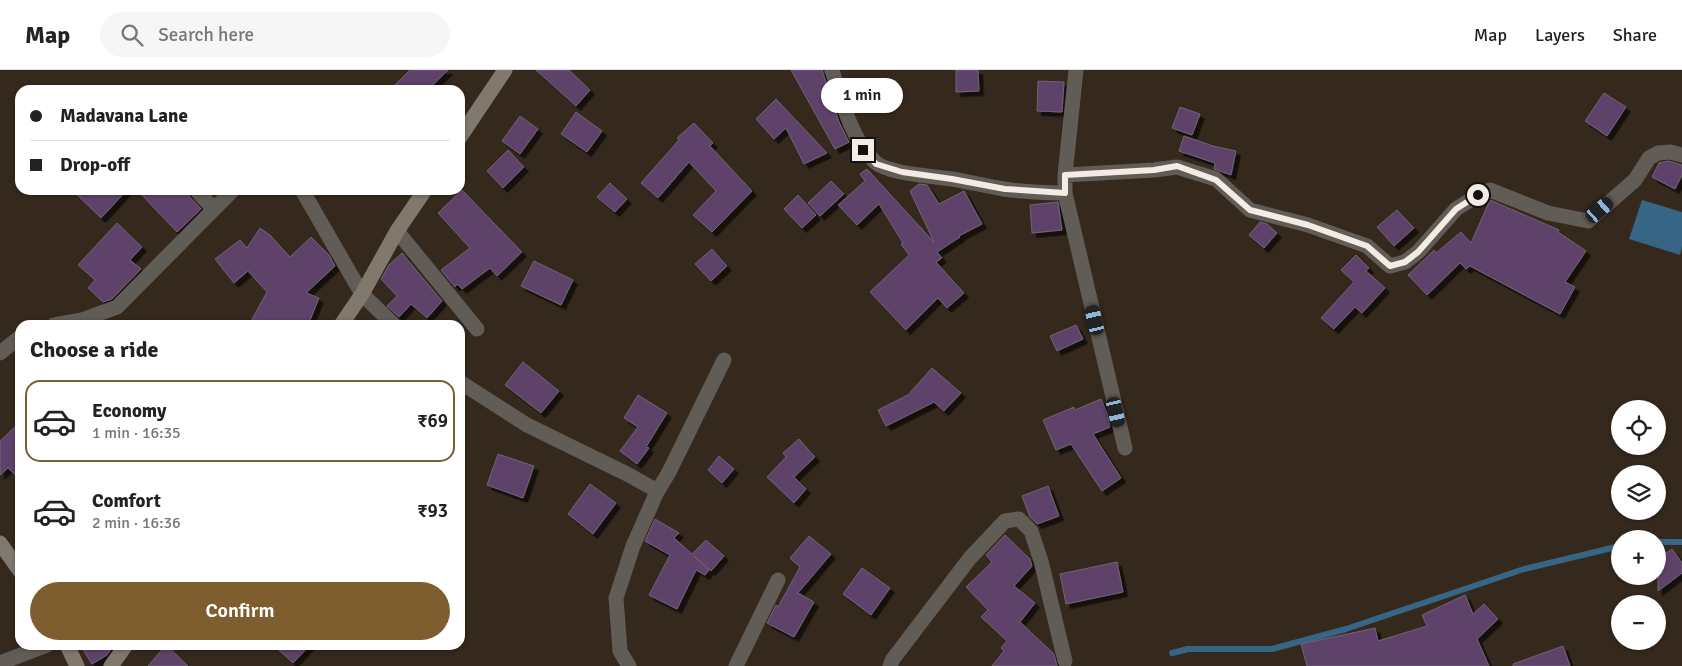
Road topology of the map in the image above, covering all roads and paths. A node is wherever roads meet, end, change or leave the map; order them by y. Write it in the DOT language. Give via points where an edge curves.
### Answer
graph roads {
  1 [pos="505,70"];
  2 [pos="832,70"];
  3 [pos="1076,70"];
  4 [pos="465,130"];
  5 [pos="1682,155"];
  6 [pos="1065,175"];
  7 [pos="1065,193"];
  8 [pos="201,195"];
  9 [pos="228,195"];
  10 [pos="305,195"];
  11 [pos="422,195"];
  12 [pos="214,208"];
  13 [pos="397,231"];
  14 [pos="362,294"];
  15 [pos="82,320"];
  16 [pos="344,320"];
  17 [pos="389,320"];
  18 [pos="477,329"];
  19 [pos="15,341"];
  20 [pos="0,353"];
  21 [pos="724,360"];
  22 [pos="465,385"];
  23 [pos="1125,448"];
  24 [pos="656,494"];
  25 [pos="0,543"];
  26 [pos="15,564"];
  27 [pos="778,580"];
  28 [pos="34,650"];
  29 [pos="69,650"];
  30 [pos="123,650"];
  31 [pos="1065,662"];
  32 [pos="0,663"];
  33 [pos="77,666"];
  34 [pos="112,666"];
  35 [pos="629,666"];
  36 [pos="736,666"];
  37 [pos="890,666"];
  1 -- 4 [label="street"];
  2 -- 7 [label="street" via="844,108 863,150 876,164 902,172 1005,189"];
  3 -- 6 [label="street"];
  5 -- 6 [label="street" via="1658,153 1649,158 1635,180 1588,221 1548,213 1490,190 1456,209 1405,262 1390,266 1367,246 1308,225 1250,210 1216,180 1177,166"];
  6 -- 7 [label="street"];
  7 -- 23 [label="street"];
  8 -- 12 [label="street"];
  9 -- 12 [label="street"];
  10 -- 14 [label="street"];
  11 -- 13 [label="street"];
  12 -- 15 [label="street" via="118,307"];
  13 -- 14 [label="street"];
  13 -- 18 [label="street"];
  14 -- 16 [label="street"];
  14 -- 17 [label="street"];
  19 -- 20 [label="street"];
  21 -- 24 [label="street"];
  22 -- 24 [label="street" via="527,425 627,474 654,489"];
  24 -- 35 [label="street" via="633,546 616,598 620,651"];
  25 -- 26 [label="street"];
  27 -- 36 [label="street"];
  28 -- 32 [label="street"];
  29 -- 33 [label="street"];
  30 -- 34 [label="street"];
  31 -- 37 [label="street" via="1041,561 1030,531 1019,519 1005,521 970,558"];
}
